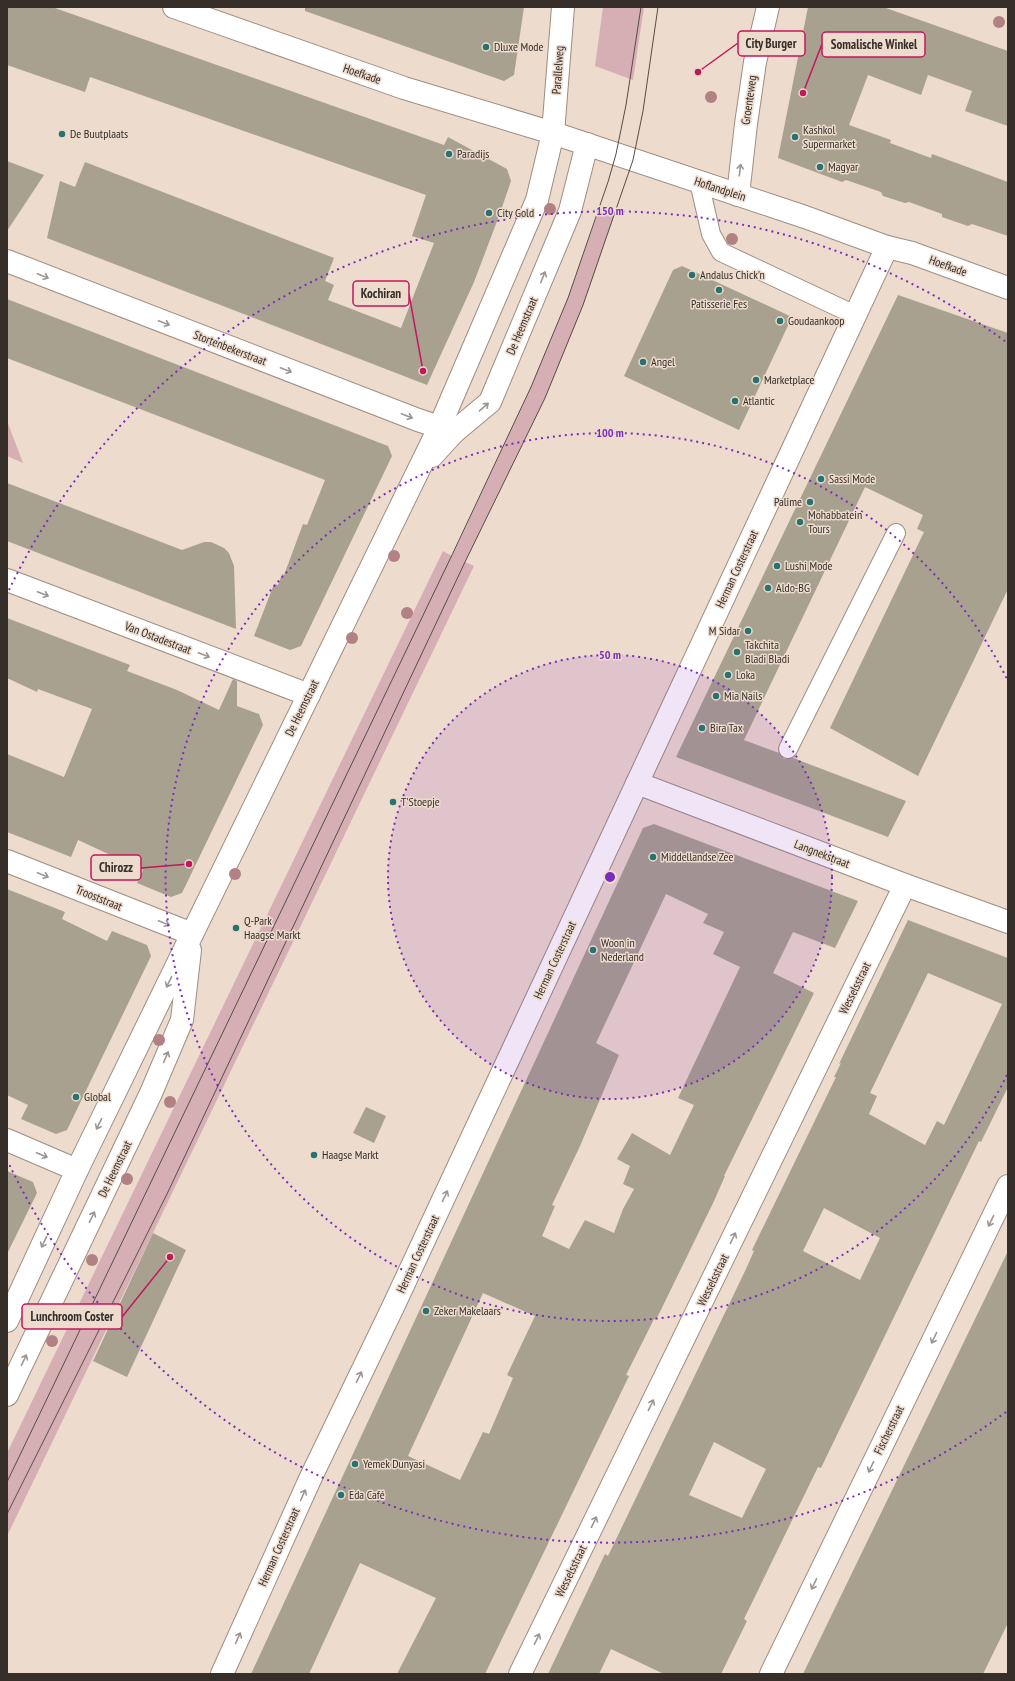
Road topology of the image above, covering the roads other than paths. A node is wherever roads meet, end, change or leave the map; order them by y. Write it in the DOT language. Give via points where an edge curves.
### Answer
graph roads {
  1 [pos="174,7"];
  2 [pos="563,7"];
  3 [pos="768,7"];
  4 [pos="553,133"];
  5 [pos="587,144"];
  6 [pos="699,182"];
  7 [pos="738,195"];
  8 [pos="887,247"];
  9 [pos="7,261"];
  10 [pos="1008,288"];
  11 [pos="855,315"];
  12 [pos="446,430"];
  13 [pos="896,533"];
  14 [pos="7,580"];
  15 [pos="308,695"];
  16 [pos="788,749"];
  17 [pos="637,783"];
  18 [pos="7,861"];
  19 [pos="905,885"];
  20 [pos="1008,922"];
  21 [pos="192,934"];
  22 [pos="7,1140"];
  23 [pos="77,1170"];
  24 [pos="1008,1186"];
  25 [pos="7,1321"];
  26 [pos="7,1395"];
  27 [pos="222,1674"];
  28 [pos="520,1674"];
  29 [pos="771,1674"];
  1 -- 4 [label="street, Hoefkade" via="404,88"];
  2 -- 4 [label="street, Parallelweg"];
  7 -- 3 [label="street, Groenteweg, one-way" via="755,62"];
  4 -- 5 [label="street, Hoflandplein"];
  4 -- 12 [label="street, De Heemstraat" via="536,200"];
  5 -- 6 [label="street, Hoflandplein"];
  12 -- 5 [label="street, De Heemstraat, one-way" via="490,402 570,211"];
  6 -- 7 [label="street, Hoflandplein"];
  6 -- 11 [label="lane" via="711,234 721,252"];
  7 -- 8 [label="street, Hoflandplein" via="813,219"];
  8 -- 10 [label="street, Hoefkade" via="912,253"];
  8 -- 11 [label="street, Herman Costerstraat"];
  9 -- 12 [label="street, Stortenbekerstraat, one-way"];
  11 -- 17 [label="street, Herman Costerstraat"];
  12 -- 15 [label="street, De Heemstraat" via="413,481"];
  13 -- 16 [label="lane"];
  14 -- 15 [label="street, Van Ostadestraat, one-way"];
  15 -- 21 [label="street, De Heemstraat"];
  17 -- 19 [label="street, Langnekstraat"];
  27 -- 17 [label="street, Herman Costerstraat, one-way" via="311,1477 397,1300"];
  18 -- 21 [label="street, Trooststraat, one-way"];
  19 -- 20 [label="street, Langnekstraat"];
  28 -- 19 [label="street, Wesselsstraat, one-way"];
  21 -- 23 [label="street, De Heemstraat, one-way"];
  26 -- 21 [label="street, De Heemstraat, one-way" via="151,1093 182,1020"];
  22 -- 23 [label="street, one-way"];
  23 -- 25 [label="street, De Heemstraat, one-way"];
  24 -- 29 [label="street, Fischerstraat, one-way"];
}
